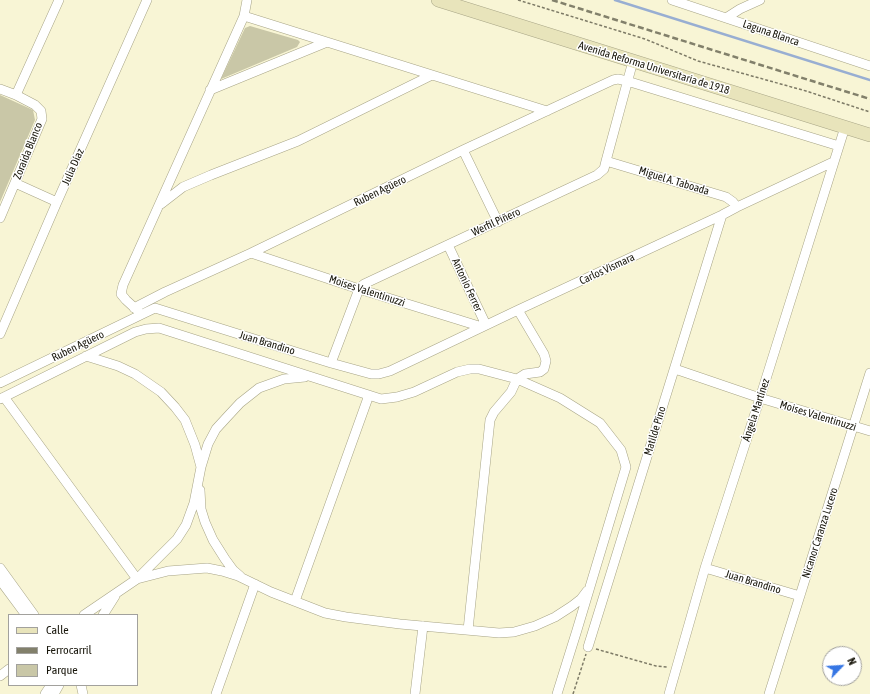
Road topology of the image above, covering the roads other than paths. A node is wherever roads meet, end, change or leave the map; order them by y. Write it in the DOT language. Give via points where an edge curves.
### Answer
graph roads {
  1 [pos="59,0"];
  2 [pos="147,0"];
  3 [pos="247,0"];
  4 [pos="438,0"];
  5 [pos="672,0"];
  6 [pos="760,0"];
  7 [pos="694,3"];
  8 [pos="244,16"];
  9 [pos="726,18"];
  10 [pos="327,42"];
  11 [pos="633,61"];
  12 [pos="870,66"];
  13 [pos="432,75"];
  14 [pos="627,81"];
  15 [pos="0,89"];
  16 [pos="210,90"];
  17 [pos="16,95"];
  18 [pos="547,111"];
  19 [pos="845,127"];
  20 [pos="870,135"];
  21 [pos="839,146"];
  22 [pos="463,150"];
  23 [pos="606,161"];
  24 [pos="833,162"];
  25 [pos="15,183"];
  26 [pos="57,202"];
  27 [pos="159,205"];
  28 [pos="737,207"];
  29 [pos="722,215"];
  30 [pos="0,218"];
  31 [pos="498,222"];
  32 [pos="448,245"];
  33 [pos="251,253"];
  34 [pos="359,289"];
  35 [pos="134,308"];
  36 [pos="155,308"];
  37 [pos="518,310"];
  38 [pos="142,315"];
  39 [pos="484,326"];
  40 [pos="0,334"];
  41 [pos="86,356"];
  42 [pos="331,363"];
  43 [pos="675,369"];
  44 [pos="870,373"];
  45 [pos="379,374"];
  46 [pos="311,376"];
  47 [pos="517,379"];
  48 [pos="0,383"];
  49 [pos="369,395"];
  50 [pos="2,398"];
  51 [pos="760,398"];
  52 [pos="853,426"];
  53 [pos="870,431"];
  54 [pos="201,467"];
  55 [pos="198,479"];
  56 [pos="0,568"];
  57 [pos="705,568"];
  58 [pos="242,578"];
  59 [pos="137,579"];
  60 [pos="0,580"];
  61 [pos="255,584"];
  62 [pos="590,587"];
  63 [pos="117,592"];
  64 [pos="800,596"];
  65 [pos="104,601"];
  66 [pos="295,601"];
  67 [pos="25,614"];
  68 [pos="33,614"];
  69 [pos="85,614"];
  70 [pos="96,614"];
  71 [pos="104,614"];
  72 [pos="423,626"];
  73 [pos="468,630"];
  74 [pos="588,647"];
  75 [pos="8,670"];
  76 [pos="0,676"];
  77 [pos="217,694"];
  78 [pos="415,694"];
  79 [pos="557,694"];
  80 [pos="669,694"];
  81 [pos="769,694"];
  1 -- 17 [label="street"];
  2 -- 26 [label="street, Julia Díaz"];
  3 -- 8 [label="street"];
  4 -- 11 [label="main road, Avenida Reforma Universitaria de 1918"];
  5 -- 7 [label="street, Laguna Blanca"];
  6 -- 9 [label="street"];
  7 -- 9 [label="street, Laguna Blanca"];
  8 -- 10 [label="street"];
  8 -- 16 [label="street"];
  9 -- 12 [label="street, Laguna Blanca"];
  10 -- 13 [label="street"];
  10 -- 16 [label="street"];
  11 -- 14 [label="street, Werfil Piñero"];
  11 -- 19 [label="main road, Avenida Reforma Universitaria de 1918"];
  13 -- 18 [label="street"];
  13 -- 27 [label="street" via="298,141 183,188"];
  14 -- 18 [label="street, Ruben Agüero" via="613,80"];
  14 -- 21 [label="street, Avenida Reforma Universitaria de 1918"];
  14 -- 23 [label="street, Werfil Piñero"];
  15 -- 17 [label="street, Zoraida Blanco"];
  16 -- 27 [label="street"];
  17 -- 25 [label="street, Zoraida Blanco" via="35,105 42,119"];
  18 -- 22 [label="street, Ruben Agüero"];
  19 -- 20 [label="main road, Avenida Reforma Universitaria de 1918"];
  19 -- 21 [label="street, Ángela Martínez"];
  21 -- 24 [label="street, Ángela Martínez"];
  22 -- 31 [label="street"];
  22 -- 33 [label="street, Ruben Agüero"];
  23 -- 28 [label="street, Miguel A. Taboada" via="726,197"];
  23 -- 31 [label="street, Werfil Piñero" via="604,169 597,175"];
  24 -- 28 [label="street, Carlos Vismara"];
  24 -- 51 [label="street, Ángela Martínez"];
  25 -- 26 [label="street"];
  25 -- 30 [label="street, Zoraida Blanco"];
  26 -- 40 [label="street, Julia Díaz"];
  27 -- 35 [label="street" via="123,285 121,294"];
  28 -- 29 [label="street, Carlos Vismara"];
  29 -- 37 [label="street, Carlos Vismara"];
  29 -- 43 [label="street, Matilde Pino"];
  31 -- 32 [label="street, Werfil Piñero"];
  32 -- 34 [label="street, Werfil Piñero" via="364,284"];
  32 -- 39 [label="street, Antonio Ferrer"];
  33 -- 34 [label="street, Moises Valentinuzzi"];
  33 -- 35 [label="street, Ruben Agüero"];
  34 -- 39 [label="street, Moises Valentinuzzi"];
  34 -- 42 [label="street"];
  35 -- 38 [label="street"];
  36 -- 38 [label="street, Ruben Agüero"];
  36 -- 42 [label="street, Juan Brandino"];
  37 -- 39 [label="street, Carlos Vismara"];
  37 -- 47 [label="street" via="546,361 544,369 540,372 525,374"];
  38 -- 48 [label="street, Ruben Agüero"];
  39 -- 45 [label="street, Carlos Vismara"];
  41 -- 46 [label="street" via="135,332 159,328"];
  41 -- 50 [label="street"];
  41 -- 54 [label="street" via="135,374 161,392 185,420"];
  42 -- 45 [label="street, Juan Brandino"];
  43 -- 51 [label="street, Moises Valentinuzzi"];
  43 -- 74 [label="street, Matilde Pino"];
  44 -- 52 [label="street, Nicanor Caranza Lucero"];
  46 -- 49 [label="street"];
  46 -- 54 [label="street" via="284,378 259,388 240,403 216,429"];
  47 -- 49 [label="street" via="470,369 397,397 381,399"];
  47 -- 62 [label="street" via="560,398 600,423 621,450 626,467"];
  47 -- 73 [label="street" via="511,392 490,420"];
  49 -- 66 [label="street"];
  50 -- 59 [label="street"];
  51 -- 52 [label="street, Moises Valentinuzzi"];
  51 -- 57 [label="street, Ángela Martínez"];
  52 -- 53 [label="street, Moises Valentinuzzi"];
  52 -- 64 [label="street, Nicanor Caranza Lucero"];
  54 -- 55 [label="street"];
  55 -- 58 [label="street" via="205,522 225,559"];
  55 -- 59 [label="street" via="194,503 186,525 177,539"];
  56 -- 68 [label="street"];
  57 -- 64 [label="street, Juan Brandino"];
  57 -- 80 [label="street, Ángela Martínez"];
  58 -- 59 [label="street" via="207,568 168,570"];
  58 -- 61 [label="street"];
  59 -- 63 [label="street"];
  60 -- 67 [label="street"];
  61 -- 66 [label="street"];
  61 -- 77 [label="street"];
  62 -- 73 [label="street" via="572,606 535,626 499,634"];
  62 -- 79 [label="street"];
  63 -- 65 [label="street"];
  63 -- 71 [label="street"];
  64 -- 81 [label="street, Nicanor Caranza Lucero"];
  65 -- 69 [label="street"];
  65 -- 70 [label="street"];
  66 -- 72 [label="street" via="346,618"];
  72 -- 73 [label="street"];
  72 -- 78 [label="street"];
  75 -- 76 [label="street"];
}
